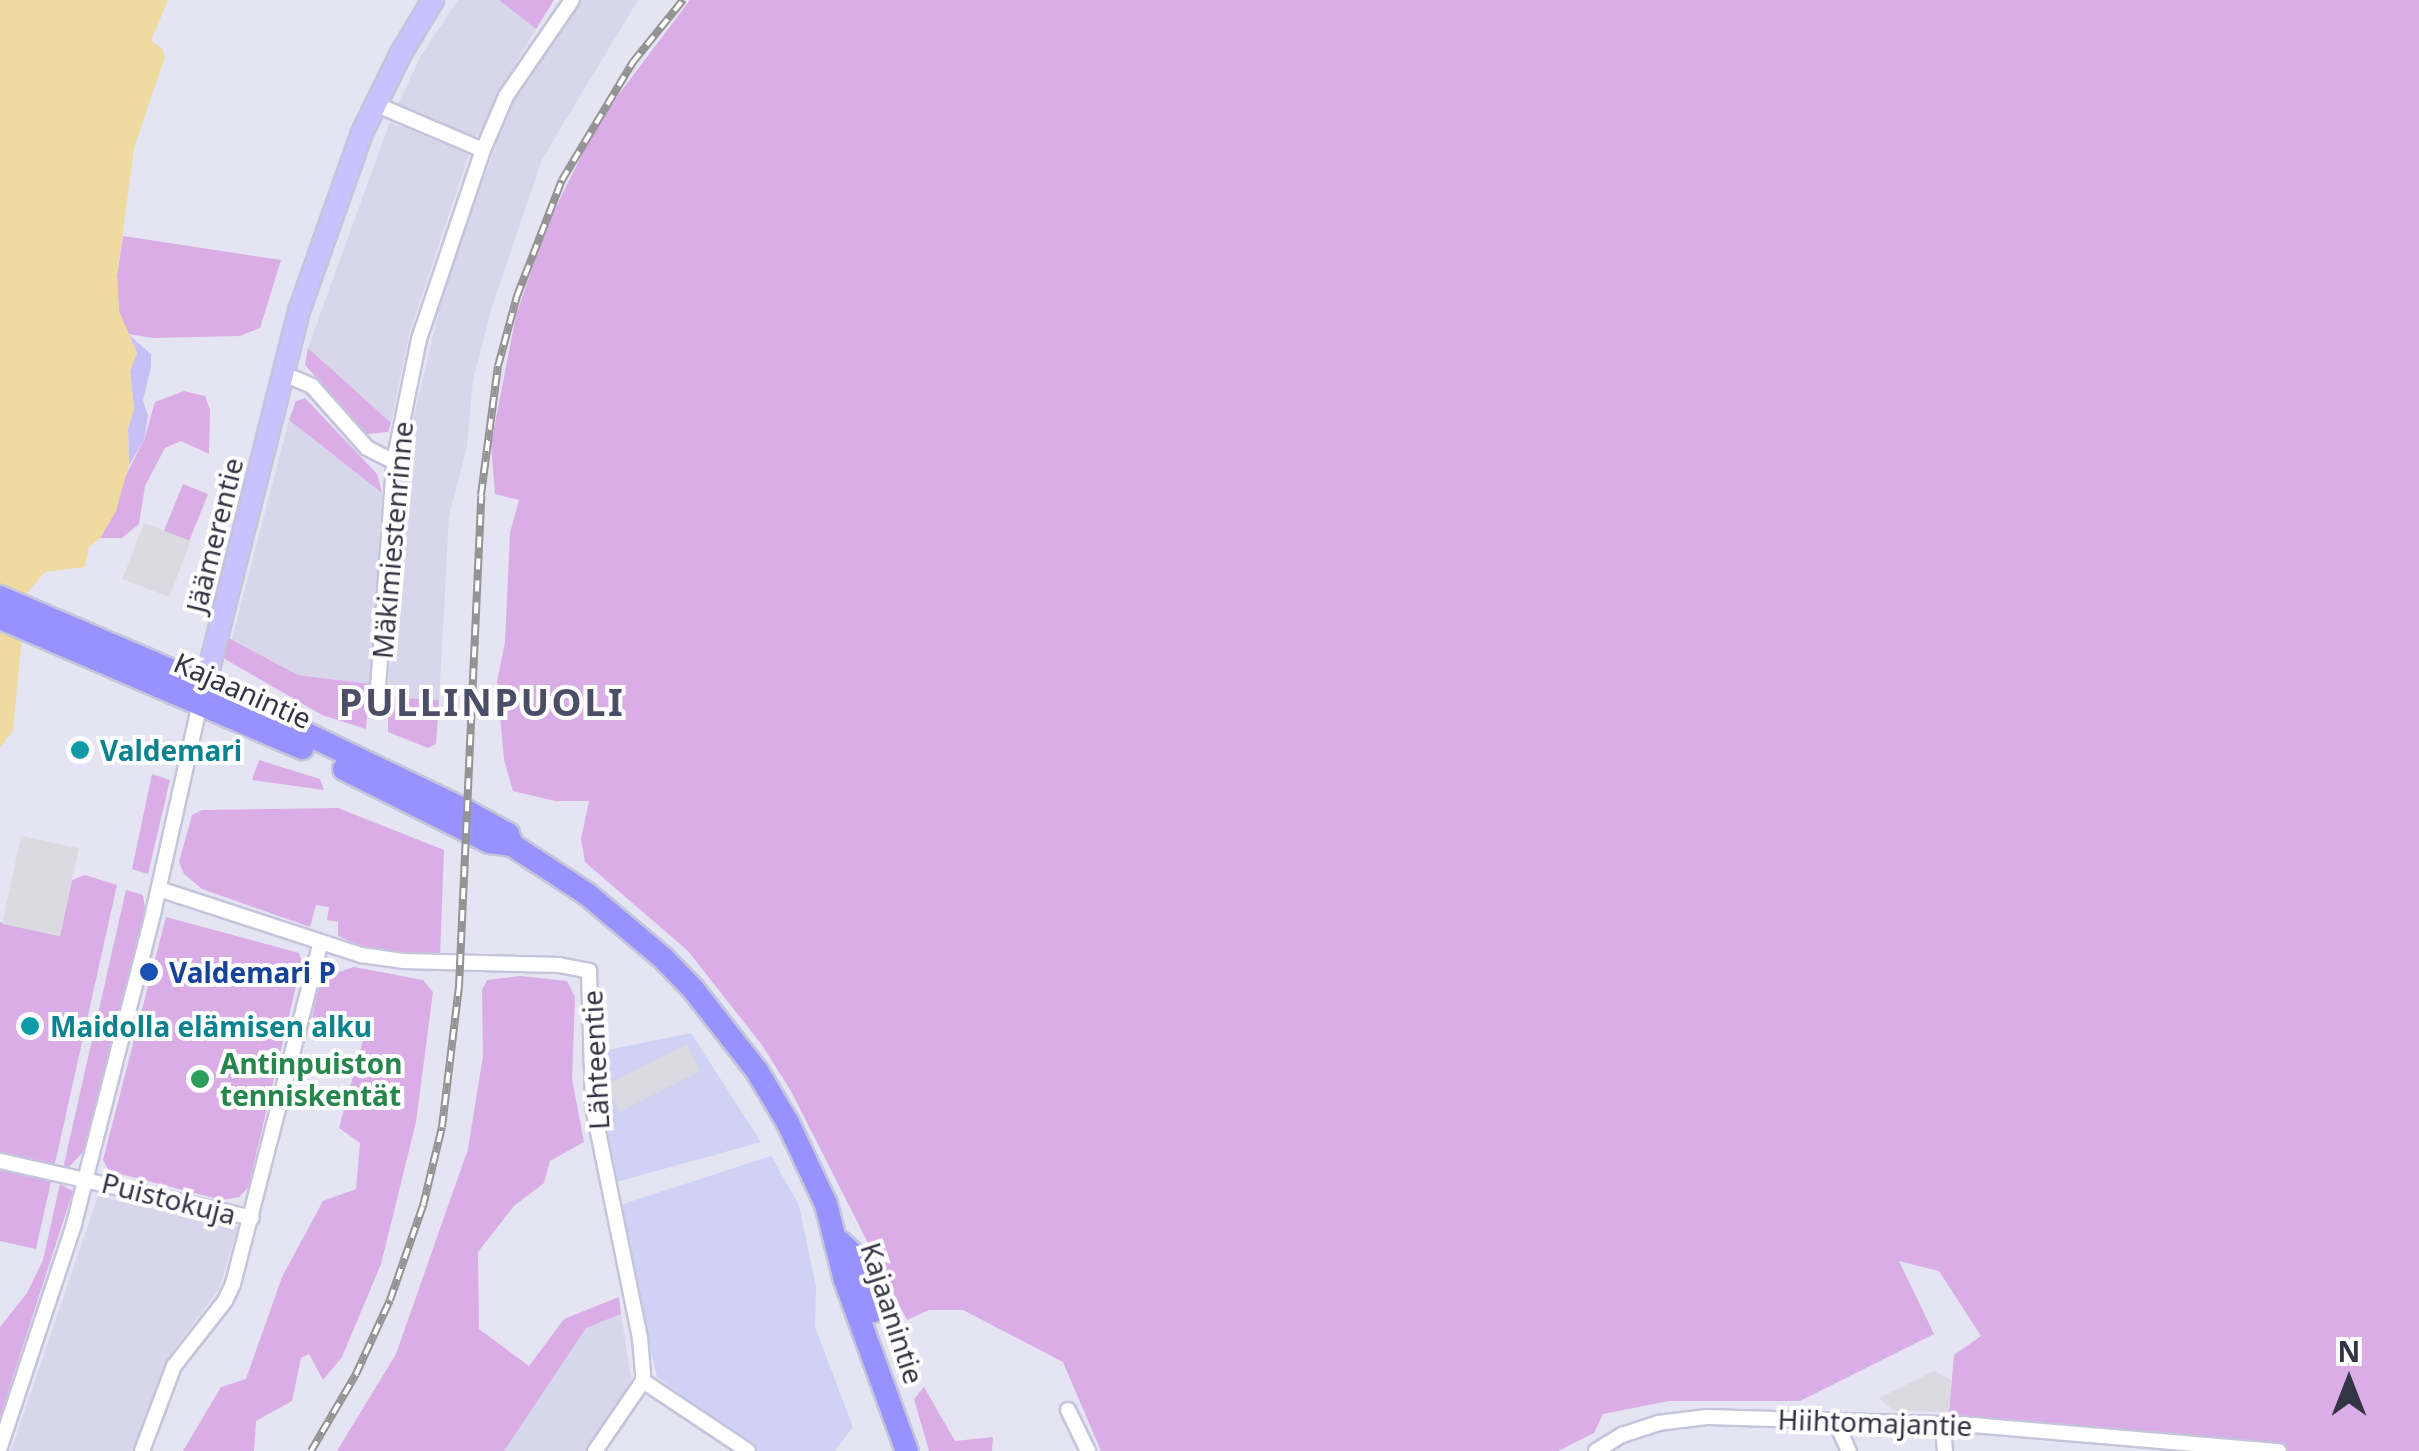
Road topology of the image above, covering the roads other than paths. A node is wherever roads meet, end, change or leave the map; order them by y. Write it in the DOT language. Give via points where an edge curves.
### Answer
graph roads {
  1 [pos="433,0"];
  2 [pos="572,0"];
  3 [pos="375,104"];
  4 [pos="483,150"];
  5 [pos="284,374"];
  6 [pos="394,462"];
  7 [pos="0,597"];
  8 [pos="0,618"];
  9 [pos="79,643"];
  10 [pos="202,694"];
  11 [pos="377,702"];
  12 [pos="159,889"];
  13 [pos="320,945"];
  14 [pos="0,1161"];
  15 [pos="86,1178"];
  16 [pos="252,1218"];
  17 [pos="838,1240"];
  18 [pos="643,1381"];
  19 [pos="1068,1410"];
  20 [pos="1835,1420"];
  21 [pos="1942,1424"];
  22 [pos="0,1447"];
  23 [pos="142,1451"];
  24 [pos="595,1451"];
  25 [pos="748,1451"];
  26 [pos="907,1451"];
  27 [pos="920,1451"];
  28 [pos="1088,1451"];
  29 [pos="1596,1451"];
  30 [pos="1849,1451"];
  31 [pos="1944,1451"];
  32 [pos="2279,1451"];
  1 -- 3 [label="main road, Jäämerentie"];
  2 -- 4 [label="street, Mäkimiestenrinne" via="506,96"];
  3 -- 4 [label="street"];
  3 -- 5 [label="main road, Jäämerentie" via="299,311"];
  4 -- 6 [label="street, Mäkimiestenrinne" via="424,320"];
  5 -- 6 [label="street" via="312,386 366,448"];
  5 -- 10 [label="main road, Jäämerentie"];
  6 -- 11 [label="street, Mäkimiestenrinne"];
  7 -- 9 [label="main road"];
  8 -- 9 [label="main road"];
  9 -- 10 [label="main road"];
  10 -- 12 [label="street, Jäämerentie"];
  10 -- 17 [label="main road" via="461,808 508,834 512,845 587,894 693,989 775,1100"];
  12 -- 13 [label="street, Lähteentie"];
  12 -- 15 [label="street, Jäämerentie"];
  13 -- 16 [label="street"];
  13 -- 18 [label="street, Lähteentie" via="389,960 589,971 593,1107"];
  14 -- 15 [label="street, Puistokuja"];
  15 -- 16 [label="street, Puistokuja"];
  15 -- 22 [label="street, Jäämerentie"];
  16 -- 23 [label="street" via="225,1301 174,1366"];
  17 -- 26 [label="main road, Kajaanintie" via="845,1280"];
  17 -- 27 [label="main road, Kajaanintie" via="855,1256"];
  18 -- 24 [label="street"];
  18 -- 25 [label="street"];
  19 -- 28 [label="street"];
  20 -- 21 [label="street, Hiihtomajantie"];
  20 -- 29 [label="street, Hiihtomajantie" via="1685,1418 1622,1435"];
  20 -- 30 [label="street"];
  21 -- 31 [label="street"];
  21 -- 32 [label="street, Hiihtomajantie"];
}
